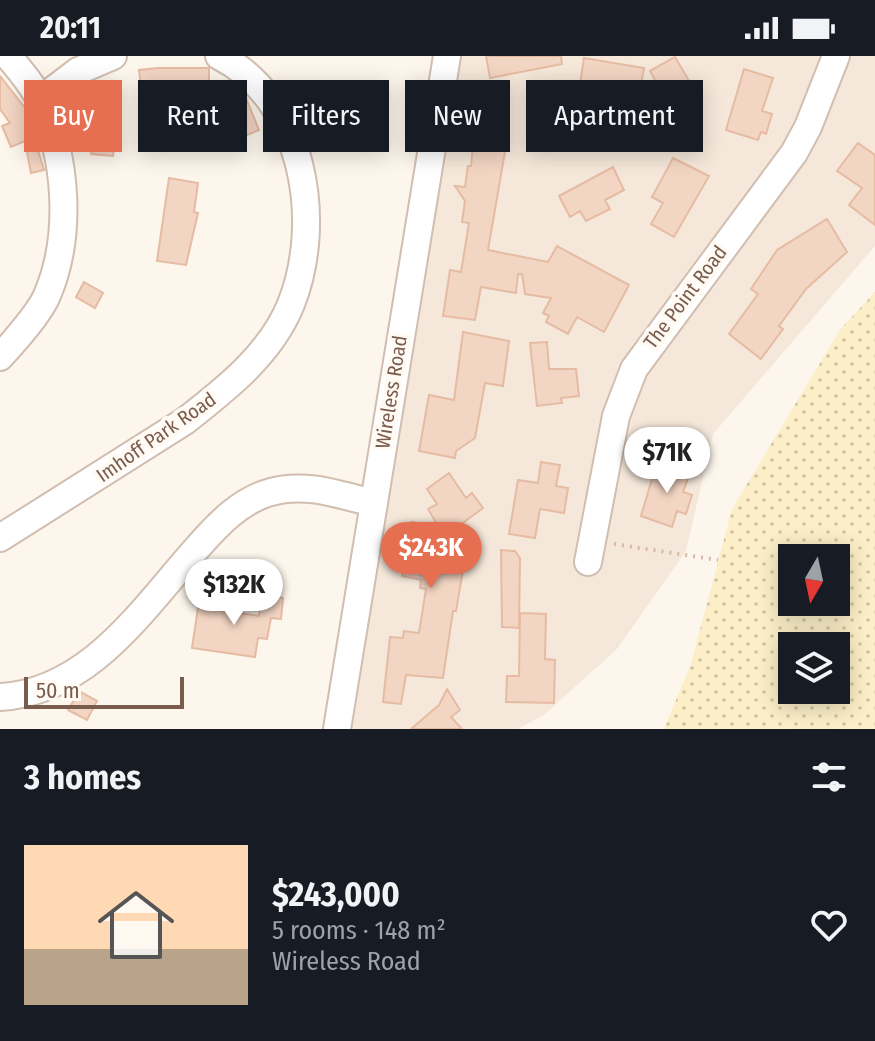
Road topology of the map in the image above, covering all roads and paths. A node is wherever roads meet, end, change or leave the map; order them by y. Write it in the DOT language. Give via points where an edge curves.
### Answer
graph roads {
  1 [pos="8,56"];
  2 [pos="113,56"];
  3 [pos="219,56"];
  4 [pos="447,56"];
  5 [pos="836,56"];
  6 [pos="25,80"];
  7 [pos="66,80"];
  8 [pos="53,152"];
  9 [pos="0,357"];
  10 [pos="373,503"];
  11 [pos="0,538"];
  12 [pos="590,551"];
  13 [pos="718,560"];
  14 [pos="0,697"];
  15 [pos="337,729"];
  1 -- 6 [label="street"];
  2 -- 7 [label="street"];
  3 -- 11 [label="street, Imhoff Park Road" via="266,91 296,155 306,229 290,305 269,342 211,401"];
  4 -- 10 [label="street, Wireless Road"];
  5 -- 12 [label="street, The Point Road" via="794,153 634,369 616,416"];
  8 -- 9 [label="street" via="62,186 60,256 48,296"];
  10 -- 14 [label="street" via="297,488 243,504 82,670 51,688"];
  10 -- 15 [label="street, Wireless Road"];
  12 -- 13 [label="path"];
}
